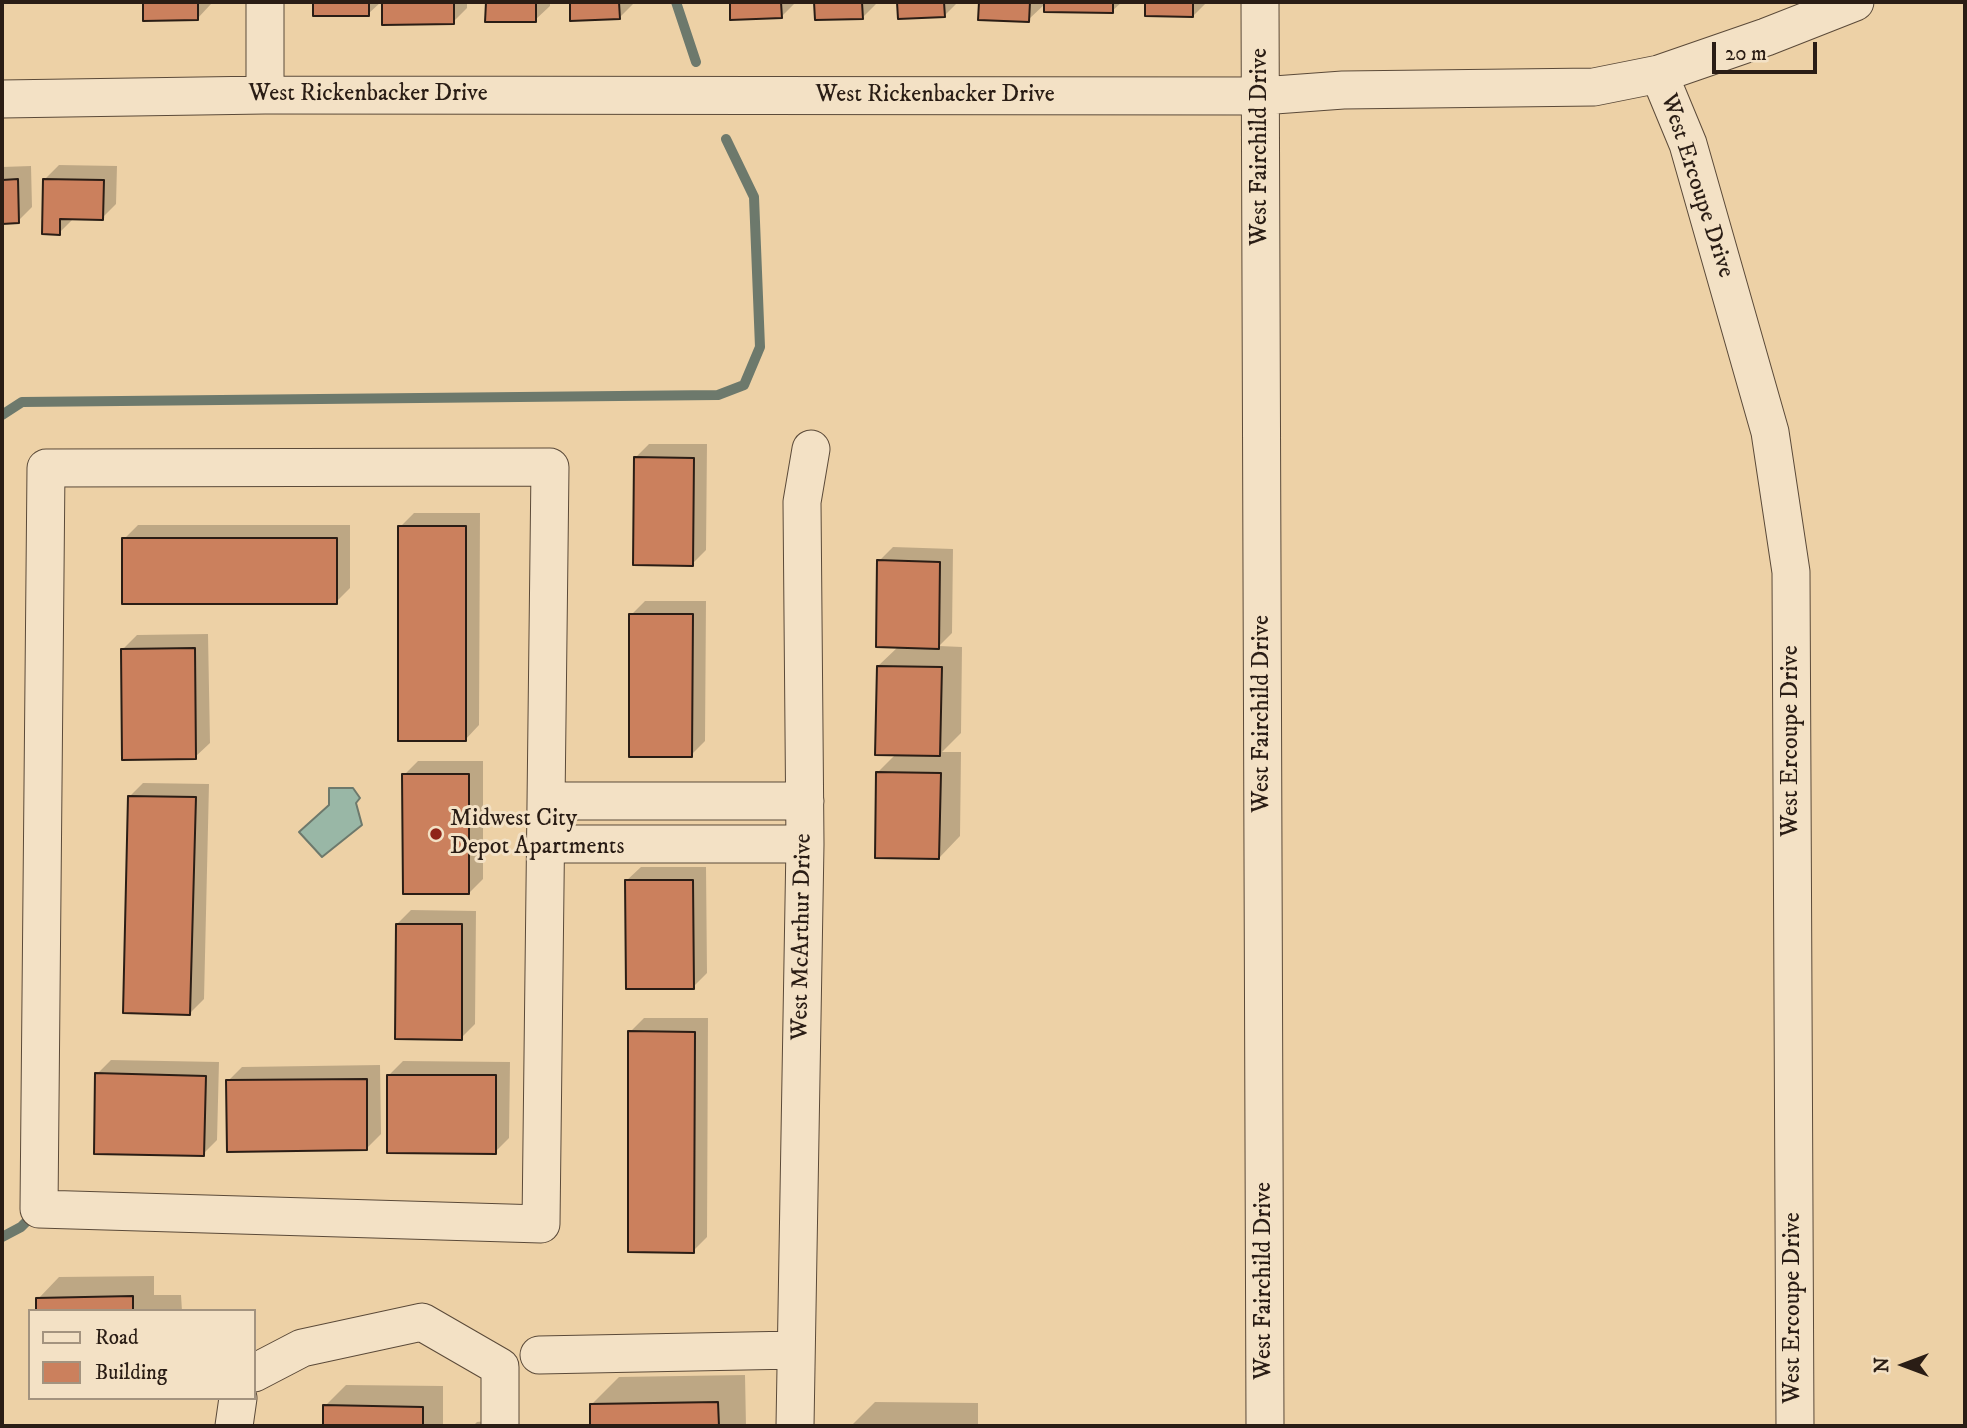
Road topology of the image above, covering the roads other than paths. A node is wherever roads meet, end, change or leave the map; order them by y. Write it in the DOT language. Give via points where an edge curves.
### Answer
graph roads {
  1 [pos="265,2"];
  2 [pos="1260,2"];
  3 [pos="1855,2"];
  4 [pos="1659,74"];
  5 [pos="265,95"];
  6 [pos="1261,96"];
  7 [pos="2,99"];
  8 [pos="811,449"];
  9 [pos="547,801"];
  10 [pos="805,801"];
  11 [pos="546,844"];
  12 [pos="805,844"];
  13 [pos="796,1350"];
  14 [pos="538,1355"];
  15 [pos="256,1372"];
  16 [pos="238,1400"];
  17 [pos="234,1426"];
  18 [pos="500,1426"];
  19 [pos="795,1426"];
  20 [pos="1265,1426"];
  21 [pos="1795,1426"];
  1 -- 5 [label="street"];
  2 -- 6 [label="street, West Fairchild Drive"];
  3 -- 4 [label="street, West Rickenbacker Drive"];
  4 -- 6 [label="street, West Rickenbacker Drive" via="1594,86 1343,90"];
  4 -- 21 [label="street, West Ercoupe Drive" via="1688,144 1770,432 1791,572"];
  5 -- 6 [label="street, West Rickenbacker Drive"];
  5 -- 7 [label="street, West Rickenbacker Drive"];
  6 -- 20 [label="street, West Fairchild Drive"];
  8 -- 10 [label="street, West McArthur Drive" via="802,502"];
  9 -- 10 [label="street"];
  9 -- 11 [label="street"];
  9 -- 11 [label="street" via="550,467 46,468 38,1209 541,1224"];
  10 -- 12 [label="street, West McArthur Drive"];
  11 -- 12 [label="street"];
  12 -- 13 [label="street, West McArthur Drive"];
  13 -- 14 [label="street"];
  13 -- 19 [label="street, West McArthur Drive"];
  15 -- 18 [label="street" via="302,1348 422,1322 500,1367"];
  16 -- 17 [label="street"];
}
